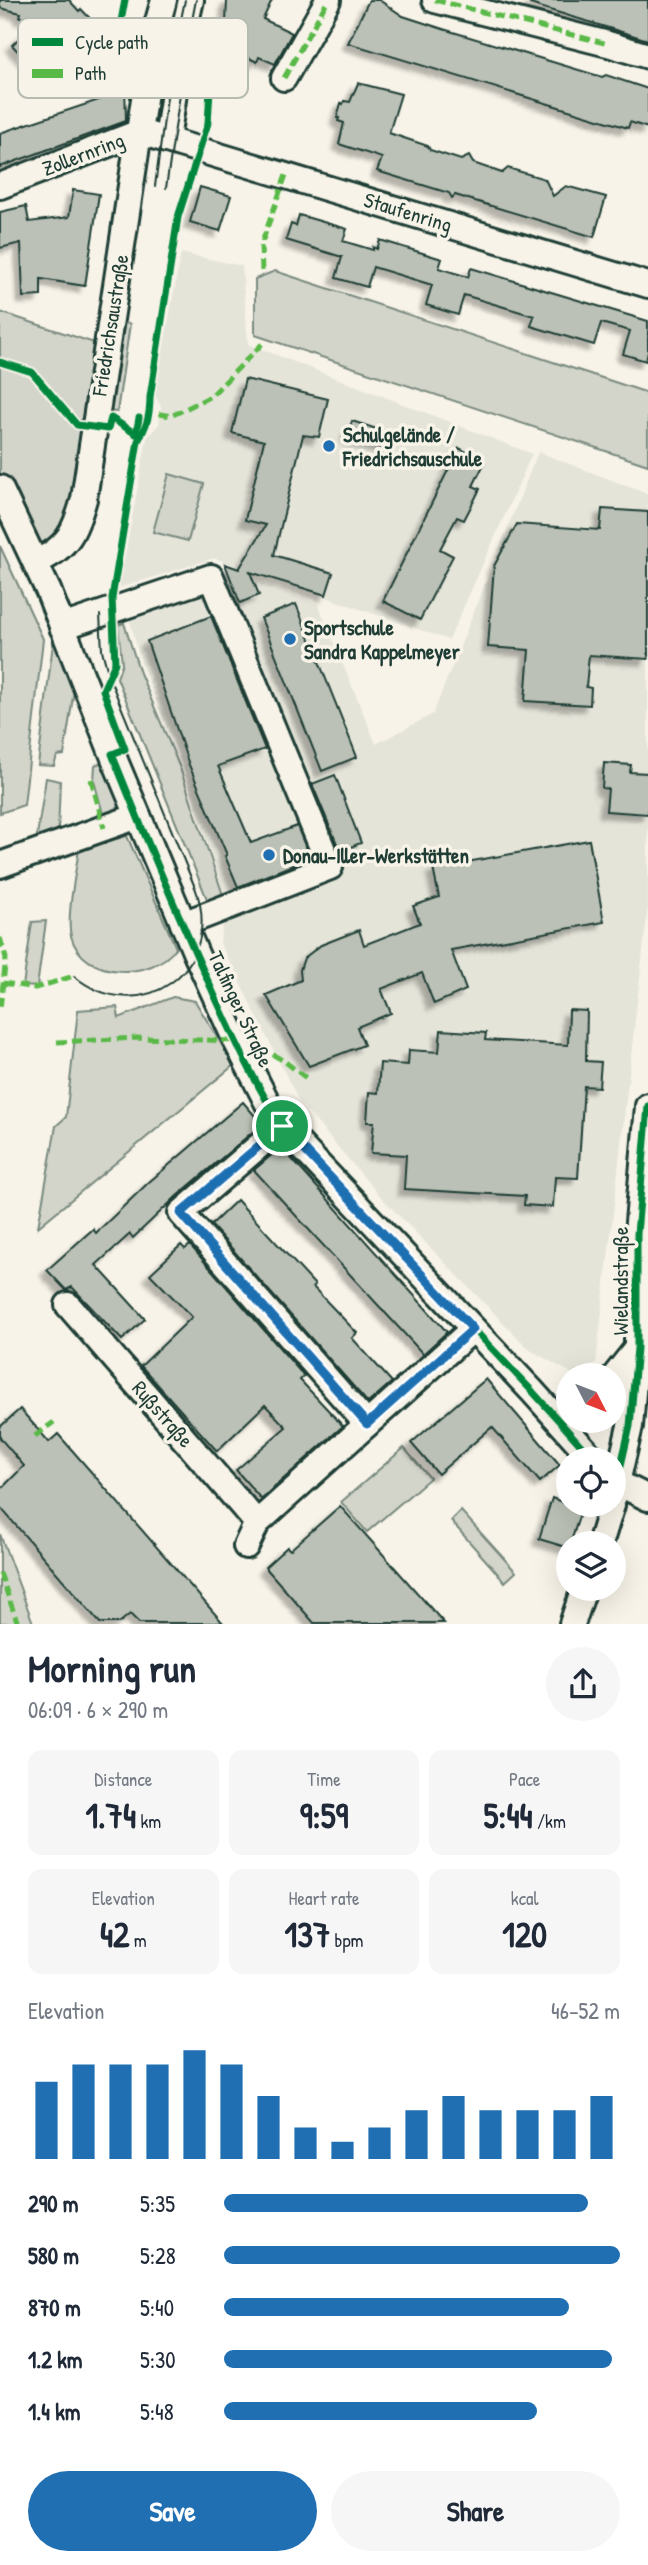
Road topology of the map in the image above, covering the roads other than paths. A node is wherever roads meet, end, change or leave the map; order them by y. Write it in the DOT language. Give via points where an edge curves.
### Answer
graph roads {
  1 [pos="164,0"];
  2 [pos="191,0"];
  3 [pos="328,0"];
  4 [pos="435,0"];
  5 [pos="159,18"];
  6 [pos="187,18"];
  7 [pos="648,56"];
  8 [pos="284,78"];
  9 [pos="145,98"];
  10 [pos="173,98"];
  11 [pos="140,132"];
  12 [pos="167,139"];
  13 [pos="0,186"];
  14 [pos="648,285"];
  15 [pos="0,488"];
  16 [pos="36,562"];
  17 [pos="62,627"];
  18 [pos="138,816"];
  19 [pos="0,865"];
  20 [pos="183,924"];
  21 [pos="648,1106"];
  22 [pos="282,1126"];
  23 [pos="645,1168"];
  24 [pos="68,1305"];
  25 [pos="473,1329"];
  26 [pos="641,1337"];
  27 [pos="623,1363"];
  28 [pos="533,1392"];
  29 [pos="556,1397"];
  30 [pos="367,1424"];
  31 [pos="582,1447"];
  32 [pos="625,1447"];
  33 [pos="626,1494"];
  34 [pos="648,1498"];
  35 [pos="257,1523"];
  36 [pos="246,1546"];
  37 [pos="580,1601"];
  38 [pos="572,1623"];
  1 -- 5 [label="street, Friedrichsaustraße"];
  2 -- 6 [label="street"];
  3 -- 8 [label="street"];
  4 -- 7 [label="street"];
  9 -- 11 [label="street, Friedrichsaustraße"];
  10 -- 12 [label="street"];
  11 -- 12 [label="street, Zollernring"];
  11 -- 13 [label="street, Zollernring"];
  11 -- 16 [label="street, Friedrichsaustraße" via="84,499 69,538 53,555"];
  12 -- 14 [label="street, Staufenring"];
  15 -- 16 [label="street"];
  16 -- 17 [label="street"];
  17 -- 18 [label="street, Talfinger Straße"];
  17 -- 20 [label="street" via="211,577 330,867"];
  18 -- 19 [label="street"];
  18 -- 20 [label="street, Talfinger Straße"];
  20 -- 22 [label="street, Talfinger Straße" via="236,1041"];
  21 -- 23 [label="street, Wielandstraße"];
  22 -- 25 [label="street, Talfinger Straße"];
  22 -- 30 [label="street" via="181,1213"];
  23 -- 26 [label="street, Wielandstraße" via="637,1234"];
  24 -- 35 [label="street, Rußstraße"];
  25 -- 28 [label="street, Talfinger Straße"];
  25 -- 30 [label="street"];
  26 -- 27 [label="street"];
  26 -- 32 [label="street, Wielandstraße"];
  28 -- 29 [label="street"];
  28 -- 31 [label="street, Talfinger Straße"];
  30 -- 35 [label="street"];
  33 -- 34 [label="street"];
  35 -- 36 [label="street"];
  37 -- 38 [label="street"];
}
